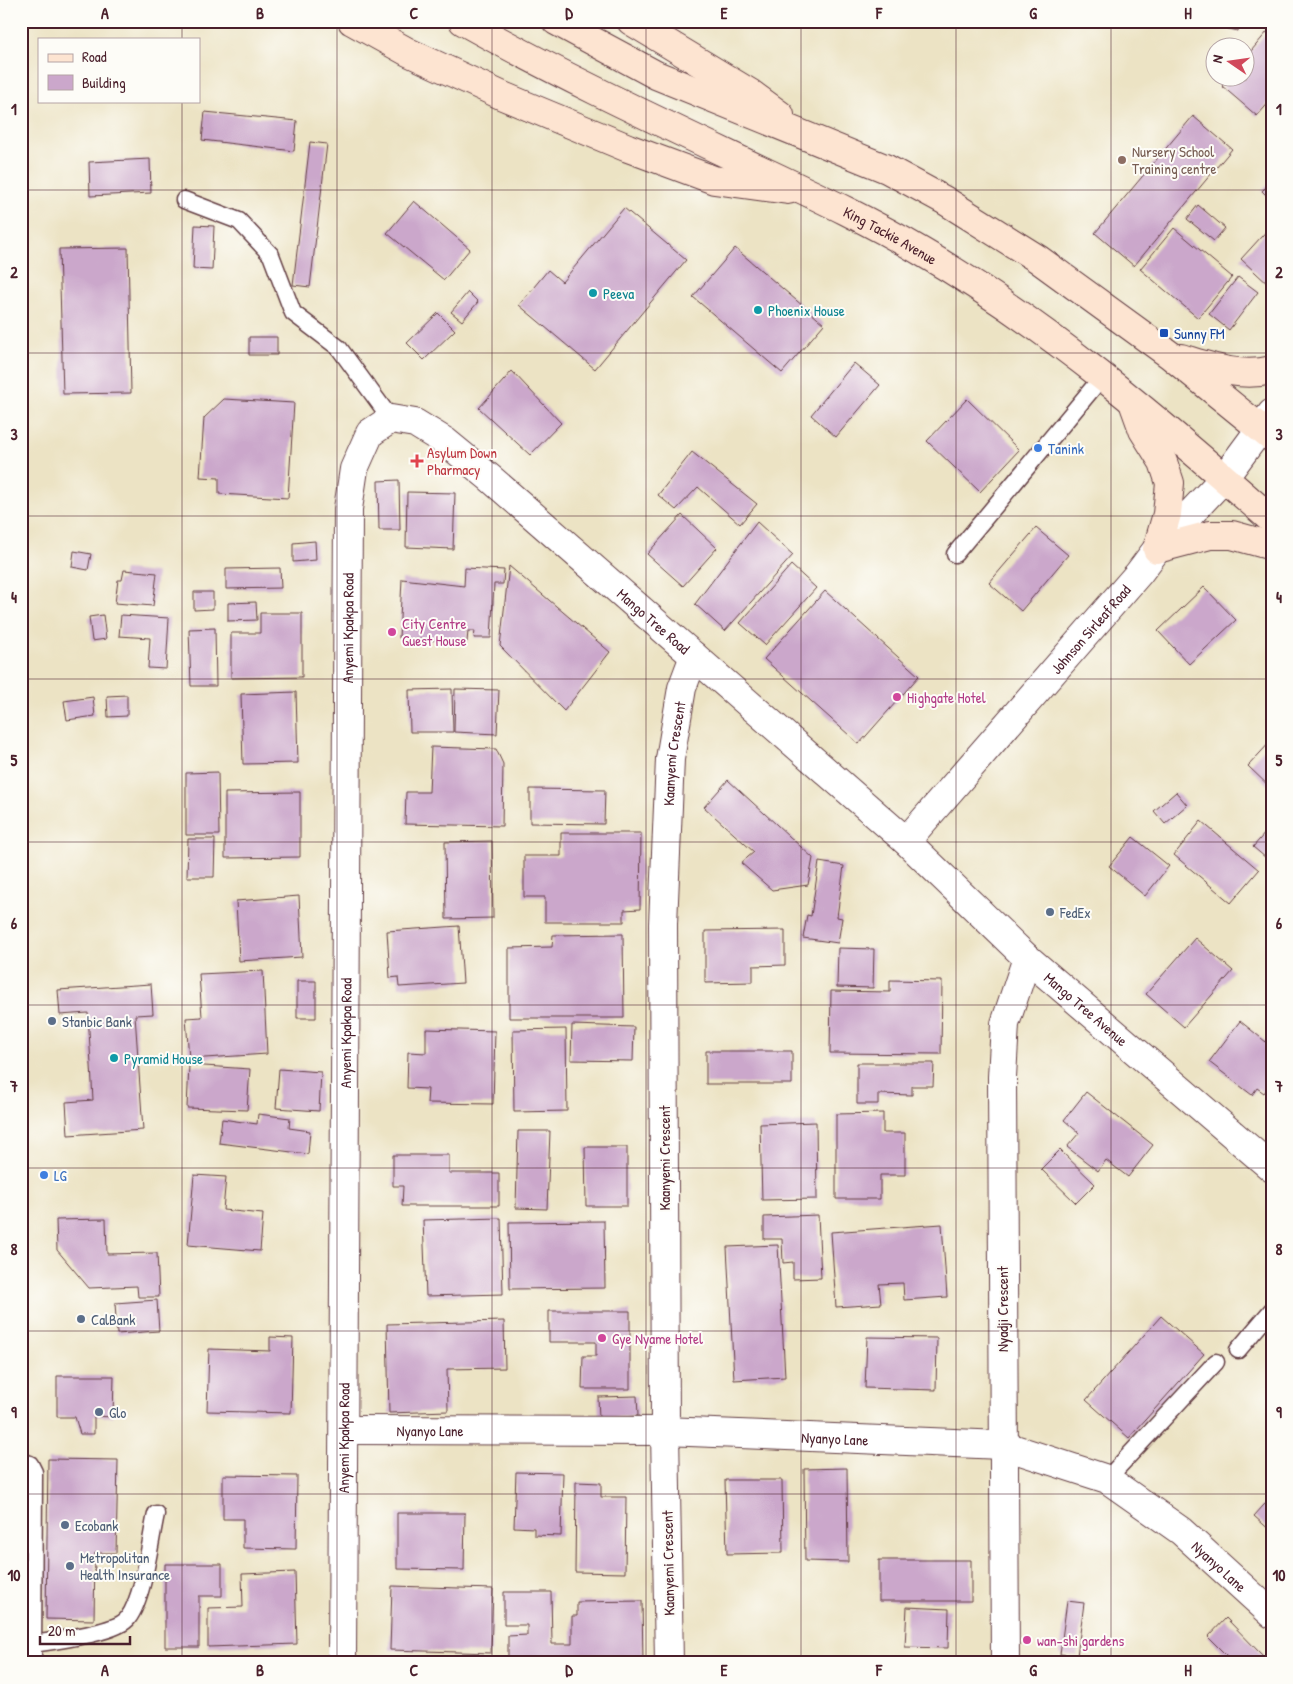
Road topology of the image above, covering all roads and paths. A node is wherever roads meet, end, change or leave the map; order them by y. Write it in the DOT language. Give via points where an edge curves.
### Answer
graph roads {
  1 [pos="352,21"];
  2 [pos="463,21"];
  3 [pos="556,21"];
  4 [pos="631,21"];
  5 [pos="813,140"];
  6 [pos="808,192"];
  7 [pos="184,200"];
  8 [pos="1170,355"];
  9 [pos="1272,370"];
  10 [pos="1102,377"];
  11 [pos="1131,399"];
  12 [pos="391,420"];
  13 [pos="1268,426"];
  14 [pos="1224,478"];
  15 [pos="1272,520"];
  16 [pos="1272,546"];
  17 [pos="1157,548"];
  18 [pos="955,554"];
  19 [pos="694,656"];
  20 [pos="906,841"];
  21 [pos="1027,958"];
  22 [pos="1272,1168"];
  23 [pos="1272,1310"];
  24 [pos="1238,1350"];
  25 [pos="1216,1362"];
  26 [pos="345,1430"];
  27 [pos="665,1431"];
  28 [pos="1002,1445"];
  29 [pos="21,1461"];
  30 [pos="1107,1479"];
  31 [pos="156,1514"];
  32 [pos="1272,1614"];
  33 [pos="27,1645"];
  34 [pos="33,1663"];
  35 [pos="342,1663"];
  36 [pos="669,1663"];
  37 [pos="1005,1663"];
  1 -- 6 [label="main road" via="408,52 502,96 714,180"];
  2 -- 6 [label="main road, King Tackie Avenue" via="581,84"];
  3 -- 5 [label="main road" via="656,75"];
  4 -- 5 [label="main road" via="750,93"];
  5 -- 8 [label="main road" via="887,168 944,200 1038,260"];
  6 -- 10 [label="main road, King Tackie Avenue" via="922,251 1013,311"];
  7 -- 12 [label="lane" via="239,221 271,255 293,313 340,348"];
  8 -- 9 [label="main road" via="1242,373"];
  8 -- 13 [label="main road"];
  10 -- 11 [label="main road, King Tackie Avenue"];
  10 -- 18 [label="lane"];
  11 -- 14 [label="main road, King Tackie Avenue"];
  11 -- 17 [label="main road" via="1170,483 1167,514"];
  12 -- 19 [label="street, Mango Tree Road" via="415,424 446,442"];
  12 -- 26 [label="street, Anyemi Kpakpa Road" via="370,434 354,469 348,510"];
  13 -- 14 [label="street, Johnson Sirleaf Road"];
  14 -- 15 [label="main road, King Tackie Avenue"];
  14 -- 17 [label="street, Johnson Sirleaf Road"];
  16 -- 17 [label="main road" via="1232,535 1210,535"];
  17 -- 20 [label="street, Johnson Sirleaf Road" via="1139,573"];
  19 -- 20 [label="street, Mango Tree Road"];
  19 -- 27 [label="street, Kaanyemi Crescent" via="682,688 670,759 662,924"];
  20 -- 21 [label="street, Mango Tree Avenue"];
  21 -- 22 [label="street, Mango Tree Avenue"];
  21 -- 28 [label="street, Nyadji Crescent" via="1005,1024 1002,1077"];
  23 -- 24 [label="lane"];
  25 -- 30 [label="lane"];
  26 -- 27 [label="street, Nyanyo Lane"];
  26 -- 35 [label="street, Anyemi Kpakpa Road"];
  27 -- 28 [label="street, Nyanyo Lane"];
  27 -- 36 [label="street, Kaanyemi Crescent"];
  28 -- 30 [label="street, Nyanyo Lane"];
  28 -- 37 [label="street, Nyadji Crescent"];
  29 -- 33 [label="lane" via="30,1464 34,1472"];
  30 -- 32 [label="street, Nyanyo Lane" via="1181,1531"];
  31 -- 33 [label="lane" via="139,1594 128,1619 113,1629"];
  33 -- 34 [label="lane"];
}
